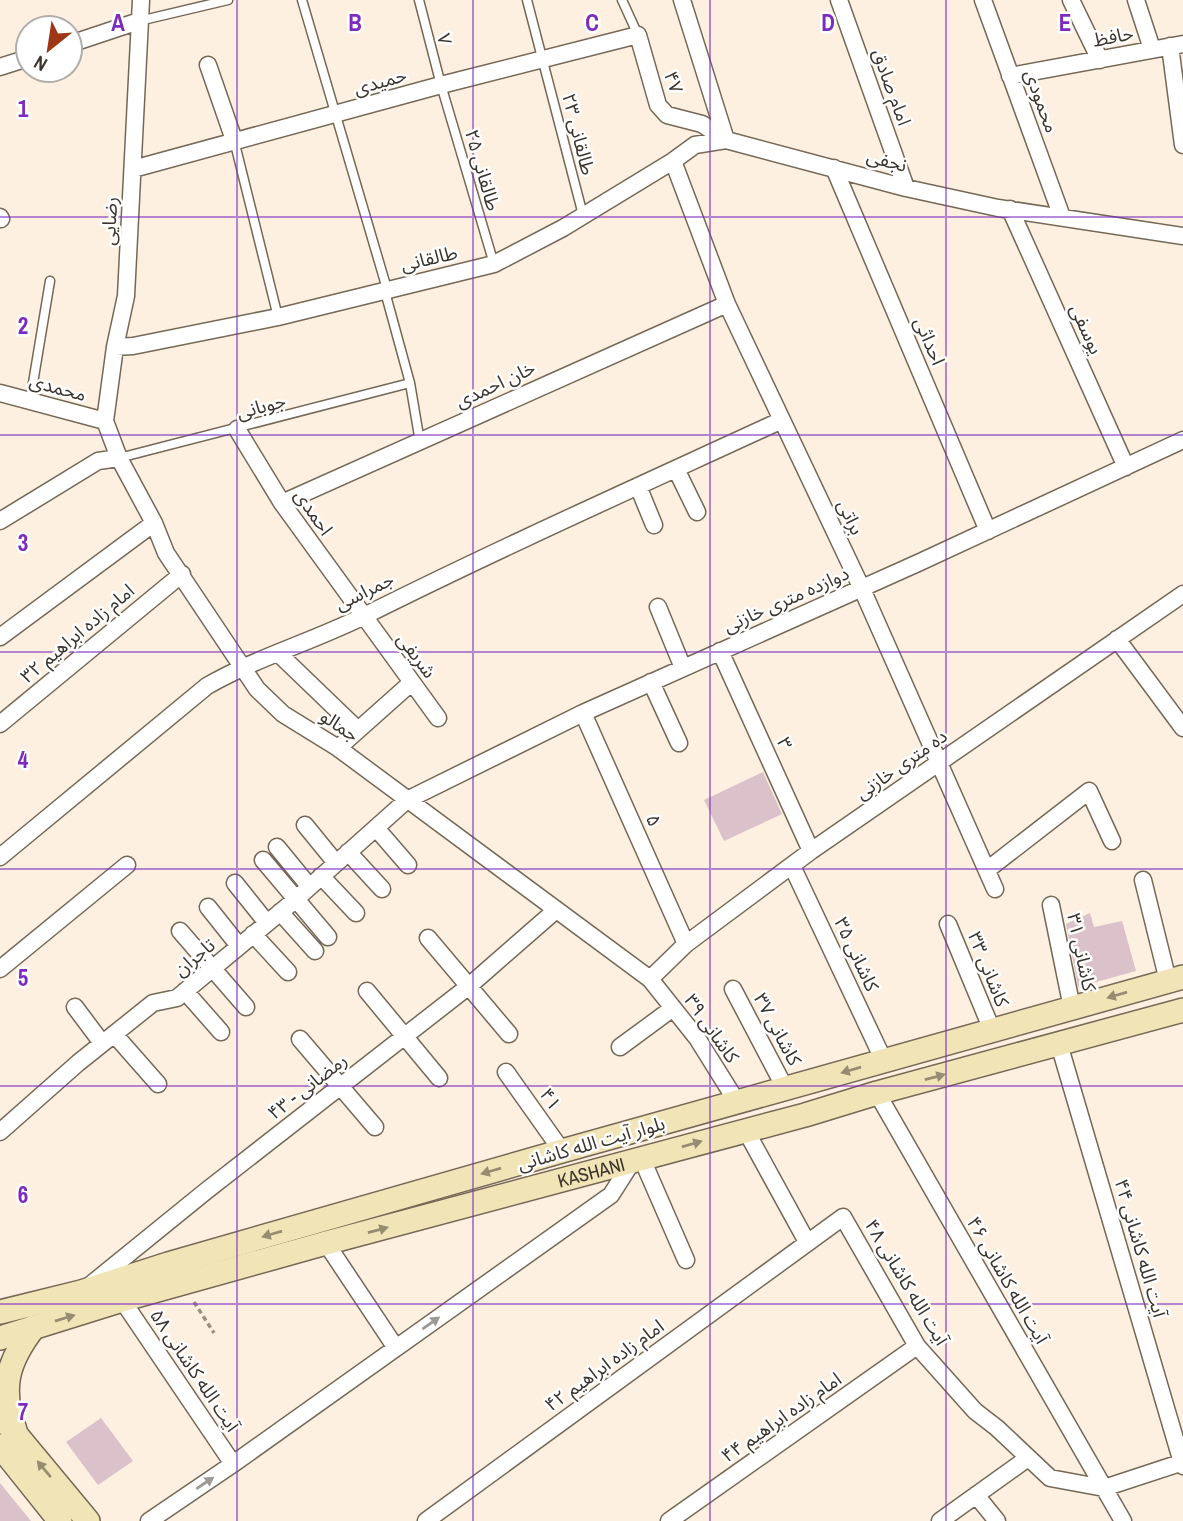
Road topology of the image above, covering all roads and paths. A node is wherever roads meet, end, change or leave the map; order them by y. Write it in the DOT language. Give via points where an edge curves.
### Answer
graph roads {
  1 [pos="141,0"];
  2 [pos="228,0"];
  3 [pos="302,0"];
  4 [pos="419,0"];
  5 [pos="527,0"];
  6 [pos="622,0"];
  7 [pos="682,0"];
  8 [pos="839,0"];
  9 [pos="983,0"];
  10 [pos="1071,0"];
  11 [pos="1136,0"];
  12 [pos="139,21"];
  13 [pos="638,36"];
  14 [pos="84,39"];
  15 [pos="1176,45"];
  16 [pos="1152,49"];
  17 [pos="544,60"];
  18 [pos="1100,60"];
  19 [pos="208,65"];
  20 [pos="1010,76"];
  21 [pos="441,85"];
  22 [pos="334,116"];
  23 [pos="234,140"];
  24 [pos="726,140"];
  25 [pos="1183,145"];
  26 [pos="673,161"];
  27 [pos="834,168"];
  28 [pos="134,169"];
  29 [pos="906,188"];
  30 [pos="1010,209"];
  31 [pos="583,215"];
  32 [pos="1062,216"];
  33 [pos="1183,236"];
  34 [pos="494,264"];
  35 [pos="50,281"];
  36 [pos="387,289"];
  37 [pos="727,304"];
  38 [pos="278,317"];
  39 [pos="115,347"];
  40 [pos="410,383"];
  41 [pos="0,393"];
  42 [pos="30,401"];
  43 [pos="782,420"];
  44 [pos="105,421"];
  45 [pos="237,429"];
  46 [pos="1183,440"];
  47 [pos="420,442"];
  48 [pos="119,458"];
  49 [pos="1126,467"];
  50 [pos="676,469"];
  51 [pos="638,486"];
  52 [pos="282,503"];
  53 [pos="697,512"];
  54 [pos="0,521"];
  55 [pos="154,523"];
  56 [pos="654,524"];
  57 [pos="988,531"];
  58 [pos="181,574"];
  59 [pos="862,589"];
  60 [pos="1183,594"];
  61 [pos="658,607"];
  62 [pos="362,616"];
  63 [pos="0,637"];
  64 [pos="1117,639"];
  65 [pos="720,651"];
  66 [pos="278,653"];
  67 [pos="240,667"];
  68 [pos="683,668"];
  69 [pos="411,682"];
  70 [pos="651,682"];
  71 [pos="583,713"];
  72 [pos="438,718"];
  73 [pos="0,724"];
  74 [pos="1183,728"];
  75 [pos="358,730"];
  76 [pos="679,743"];
  77 [pos="338,748"];
  78 [pos="940,762"];
  79 [pos="407,800"];
  80 [pos="305,825"];
  81 [pos="376,828"];
  82 [pos="1112,841"];
  83 [pos="277,847"];
  84 [pos="811,851"];
  85 [pos="0,857"];
  86 [pos="342,858"];
  87 [pos="263,860"];
  88 [pos="127,864"];
  89 [pos="408,865"];
  90 [pos="792,866"];
  91 [pos="987,870"];
  92 [pos="1143,880"];
  93 [pos="315,881"];
  94 [pos="235,883"];
  95 [pos="382,889"];
  96 [pos="995,889"];
  97 [pos="295,900"];
  98 [pos="1051,905"];
  99 [pos="208,907"];
  100 [pos="556,910"];
  101 [pos="356,913"];
  102 [pos="273,917"];
  103 [pos="948,924"];
  104 [pos="180,932"];
  105 [pos="253,934"];
  106 [pos="328,937"];
  107 [pos="428,939"];
  108 [pos="686,944"];
  109 [pos="239,946"];
  110 [pos="315,951"];
  111 [pos="0,969"];
  112 [pos="211,969"];
  113 [pos="288,972"];
  114 [pos="650,979"];
  115 [pos="1175,979"];
  116 [pos="469,986"];
  117 [pos="733,989"];
  118 [pos="185,991"];
  119 [pos="367,991"];
  120 [pos="75,1007"];
  121 [pos="246,1007"];
  122 [pos="673,1008"];
  123 [pos="1072,1008"];
  124 [pos="1183,1010"];
  125 [pos="992,1030"];
  126 [pos="221,1032"];
  127 [pos="509,1034"];
  128 [pos="404,1036"];
  129 [pos="108,1039"];
  130 [pos="300,1039"];
  131 [pos="1059,1044"];
  132 [pos="621,1047"];
  133 [pos="884,1061"];
  134 [pos="506,1072"];
  135 [pos="439,1078"];
  136 [pos="158,1084"];
  137 [pos="340,1086"];
  138 [pos="785,1088"];
  139 [pos="877,1093"];
  140 [pos="737,1102"];
  141 [pos="374,1127"];
  142 [pos="745,1129"];
  143 [pos="0,1132"];
  144 [pos="562,1151"];
  145 [pos="637,1160"];
  146 [pos="807,1242"];
  147 [pos="326,1244"];
  148 [pos="686,1260"];
  149 [pos="183,1284"];
  150 [pos="81,1292"];
  151 [pos="122,1300"];
  152 [pos="0,1310"];
  153 [pos="29,1317"];
  154 [pos="214,1332"];
  155 [pos="0,1338"];
  156 [pos="916,1346"];
  157 [pos="396,1348"];
  158 [pos="0,1415"];
  159 [pos="9,1443"];
  160 [pos="1028,1458"];
  161 [pos="8,1460"];
  162 [pos="233,1464"];
  163 [pos="1183,1464"];
  164 [pos="1104,1488"];
  165 [pos="976,1495"];
  166 [pos="54,1519"];
  167 [pos="88,1521"];
  168 [pos="149,1521"];
  169 [pos="426,1521"];
  170 [pos="669,1521"];
  171 [pos="940,1521"];
  172 [pos="997,1521"];
  173 [pos="1123,1521"];
  1 -- 12 [label="street, رضایی"];
  2 -- 12 [label="lane"];
  3 -- 22 [label="lane"];
  4 -- 21 [label="lane, ۷"];
  5 -- 17 [label="lane, طالقانی ۲۳"];
  6 -- 13 [label="lane, ۴۷"];
  7 -- 24 [label="street"];
  8 -- 29 [label="street, امام صادق"];
  9 -- 20 [label="street, محمودی"];
  10 -- 18 [label="street"];
  11 -- 16 [label="street"];
  12 -- 14 [label="street"];
  12 -- 28 [label="street, رضایی"];
  13 -- 17 [label="street, حمیدی"];
  13 -- 24 [label="street, ۴۷" via="658,105 667,115 702,124"];
  15 -- 16 [label="street, حافظ"];
  15 -- 25 [label="street"];
  16 -- 18 [label="street, حافظ"];
  17 -- 21 [label="street, حمیدی"];
  17 -- 31 [label="lane, طالقانی ۲۳"];
  18 -- 20 [label="street, حافظ"];
  19 -- 23 [label="street"];
  20 -- 32 [label="street, محمودی"];
  21 -- 22 [label="street, حمیدی"];
  21 -- 34 [label="lane, طالقانی ۲۵"];
  22 -- 23 [label="street, حمیدی"];
  22 -- 36 [label="lane"];
  23 -- 28 [label="street, حمیدی"];
  23 -- 38 [label="lane"];
  24 -- 26 [label="street, طالقانی" via="695,145"];
  24 -- 27 [label="street, نجفی"];
  26 -- 31 [label="street, طالقانی"];
  26 -- 37 [label="street, براتی"];
  27 -- 29 [label="street, نجفی"];
  27 -- 57 [label="street, احداثی"];
  28 -- 39 [label="street, رضایی" via="126,296"];
  29 -- 30 [label="street, نجفی"];
  30 -- 32 [label="street, نجفی"];
  30 -- 49 [label="street, یوسفی"];
  31 -- 34 [label="street, طالقانی"];
  32 -- 33 [label="street, نجفی"];
  34 -- 36 [label="street, طالقانی"];
  35 -- 42 [label="lane"];
  36 -- 38 [label="street, طالقانی"];
  36 -- 40 [label="lane"];
  37 -- 43 [label="street, براتی"];
  37 -- 47 [label="street, خان احمدی"];
  38 -- 39 [label="street, طالقانی"];
  39 -- 44 [label="street, رضایی"];
  40 -- 45 [label="lane, جوبانی"];
  40 -- 47 [label="lane"];
  41 -- 42 [label="street, محمدی"];
  42 -- 44 [label="street, محمدی"];
  43 -- 50 [label="street, جمراسی"];
  43 -- 59 [label="street, براتی"];
  44 -- 48 [label="street, جمالو"];
  45 -- 48 [label="lane, جوبانی"];
  45 -- 52 [label="street, احمدی"];
  46 -- 49 [label="street, دوازده متری خازنی"];
  47 -- 52 [label="street, خان احمدی"];
  48 -- 54 [label="street" via="98,461"];
  48 -- 55 [label="street, جمالو"];
  49 -- 57 [label="street, دوازده متری خازنی"];
  50 -- 51 [label="street, جمراسی"];
  50 -- 53 [label="street"];
  51 -- 56 [label="street"];
  51 -- 62 [label="street, جمراسی"];
  52 -- 62 [label="street, احمدی"];
  55 -- 58 [label="street, جمالو"];
  55 -- 63 [label="street"];
  57 -- 59 [label="street, دوازده متری خازنی"];
  58 -- 67 [label="street, جمالو"];
  58 -- 73 [label="street, امام زاده ابراهیم ۳۲"];
  59 -- 65 [label="street, دوازده متری خازنی"];
  59 -- 78 [label="street, براتی"];
  60 -- 64 [label="street, ده متری خازنی"];
  61 -- 68 [label="street"];
  62 -- 66 [label="street, جمراسی"];
  62 -- 69 [label="street, شریفی"];
  64 -- 74 [label="street"];
  64 -- 78 [label="street, ده متری خازنی"];
  65 -- 68 [label="street, دوازده متری خازنی"];
  65 -- 84 [label="street, ۳"];
  66 -- 67 [label="street, جمراسی"];
  66 -- 75 [label="street"];
  67 -- 77 [label="street, جمالو" via="283,714"];
  67 -- 85 [label="street, جمراسی" via="207,686"];
  68 -- 70 [label="street, دوازده متری خازنی"];
  69 -- 72 [label="street, شریفی"];
  69 -- 75 [label="street"];
  70 -- 71 [label="street, دوازده متری خازنی"];
  70 -- 76 [label="street"];
  71 -- 79 [label="street, دوازده متری خازنی"];
  71 -- 108 [label="street, ۵"];
  75 -- 77 [label="street"];
  77 -- 79 [label="street, جمالو"];
  78 -- 84 [label="street, ده متری خازنی"];
  78 -- 91 [label="street, براتی"];
  79 -- 81 [label="street, تاجران"];
  79 -- 100 [label="street, جمالو"];
  80 -- 86 [label="street"];
  81 -- 86 [label="street, تاجران"];
  81 -- 89 [label="street"];
  82 -- 91 [label="street" via="1089,791"];
  83 -- 93 [label="street"];
  84 -- 90 [label="street, ده متری خازنی"];
  86 -- 93 [label="street, تاجران"];
  86 -- 95 [label="street"];
  87 -- 97 [label="street"];
  88 -- 111 [label="street"];
  90 -- 108 [label="street, ده متری خازنی"];
  90 -- 133 [label="street, کاشانی ۳۵"];
  91 -- 96 [label="street, براتی"];
  92 -- 115 [label="street"];
  93 -- 97 [label="street, تاجران"];
  93 -- 101 [label="street"];
  94 -- 102 [label="street"];
  97 -- 102 [label="street, تاجران"];
  97 -- 106 [label="street"];
  98 -- 123 [label="street, کاشانی ۳۱"];
  99 -- 109 [label="street"];
  100 -- 114 [label="street, جمالو"];
  100 -- 116 [label="street, رمضانی - ۴۳"];
  102 -- 105 [label="street, تاجران"];
  102 -- 110 [label="street"];
  103 -- 125 [label="street, کاشانی ۳۳"];
  104 -- 112 [label="street"];
  105 -- 109 [label="street, تاجران"];
  105 -- 113 [label="street"];
  107 -- 116 [label="street"];
  108 -- 114 [label="street, ده متری خازنی"];
  109 -- 112 [label="street, تاجران"];
  112 -- 118 [label="street, تاجران"];
  112 -- 121 [label="street"];
  114 -- 122 [label="street, کاشانی ۳۹"];
  115 -- 123 [label="main road, بلوار آیت الله کاشانی, one-way"];
  116 -- 127 [label="street"];
  116 -- 128 [label="street, رمضانی - ۴۳"];
  117 -- 138 [label="street, کاشانی ۳۷"];
  118 -- 126 [label="street"];
  118 -- 129 [label="street, تاجران" via="177,999 153,1003"];
  119 -- 128 [label="street"];
  120 -- 129 [label="street"];
  122 -- 132 [label="street"];
  122 -- 140 [label="street, کاشانی ۳۹"];
  123 -- 125 [label="main road, بلوار آیت الله کاشانی"];
  124 -- 131 [label="main road, KASHANI"];
  125 -- 133 [label="main road, بلوار آیت الله کاشانی"];
  128 -- 135 [label="street"];
  128 -- 137 [label="street, رمضانی - ۴۳"];
  129 -- 136 [label="street"];
  129 -- 143 [label="street, تاجران"];
  130 -- 137 [label="street"];
  139 -- 131 [label="main road, KASHANI, one-way"];
  131 -- 163 [label="street, آیت الله کاشانی ۴۴"];
  133 -- 138 [label="main road, بلوار آیت الله کاشانی, one-way"];
  134 -- 144 [label="street, ۴۱"];
  137 -- 141 [label="street"];
  137 -- 150 [label="street, رمضانی - ۴۳"];
  138 -- 140 [label="main road, بلوار آیت الله کاشانی"];
  139 -- 142 [label="main road, KASHANI"];
  139 -- 164 [label="street, آیت الله کاشانی ۴۶"];
  140 -- 142 [label="main road"];
  140 -- 144 [label="main road, بلوار آیت الله کاشانی"];
  145 -- 142 [label="main road, KASHANI, one-way"];
  142 -- 146 [label="street"];
  144 -- 150 [label="main road, بلوار آیت الله کاشانی, one-way"];
  147 -- 145 [label="main road, KASHANI, one-way"];
  145 -- 148 [label="street"];
  157 -- 145 [label="street, one-way" via="611,1195"];
  146 -- 156 [label="street, آیت الله کاشانی ۴۸" via="843,1217"];
  146 -- 169 [label="street, امام زاده ابراهیم ۴۲"];
  147 -- 149 [label="main road, KASHANI"];
  147 -- 157 [label="street"];
  149 -- 151 [label="main road, KASHANI"];
  149 -- 154 [label="path"];
  150 -- 153 [label="main road, بلوار آیت الله کاشانی"];
  153 -- 151 [label="main road, KASHANI, one-way"];
  151 -- 162 [label="street, آیت الله کاشانی ۵۸"];
  152 -- 153 [label="main road, بلوار آیت الله کاشانی"];
  153 -- 155 [label="main road, KASHANI"];
  153 -- 159 [label="main road" via="6,1381"];
  156 -- 160 [label="street, آیت الله کاشانی ۴۸" via="975,1411"];
  156 -- 170 [label="street, امام زاده ابراهیم ۴۴"];
  157 -- 162 [label="street"];
  158 -- 159 [label="main road"];
  159 -- 161 [label="main road"];
  167 -- 159 [label="main road, one-way"];
  160 -- 164 [label="street, آیت الله کاشانی ۴۸" via="1049,1478"];
  160 -- 165 [label="street"];
  161 -- 166 [label="main road"];
  168 -- 162 [label="street, one-way"];
  163 -- 164 [label="street"];
  164 -- 173 [label="street, آیت الله کاشانی ۴۶"];
  165 -- 171 [label="street"];
  165 -- 172 [label="street"];
}
